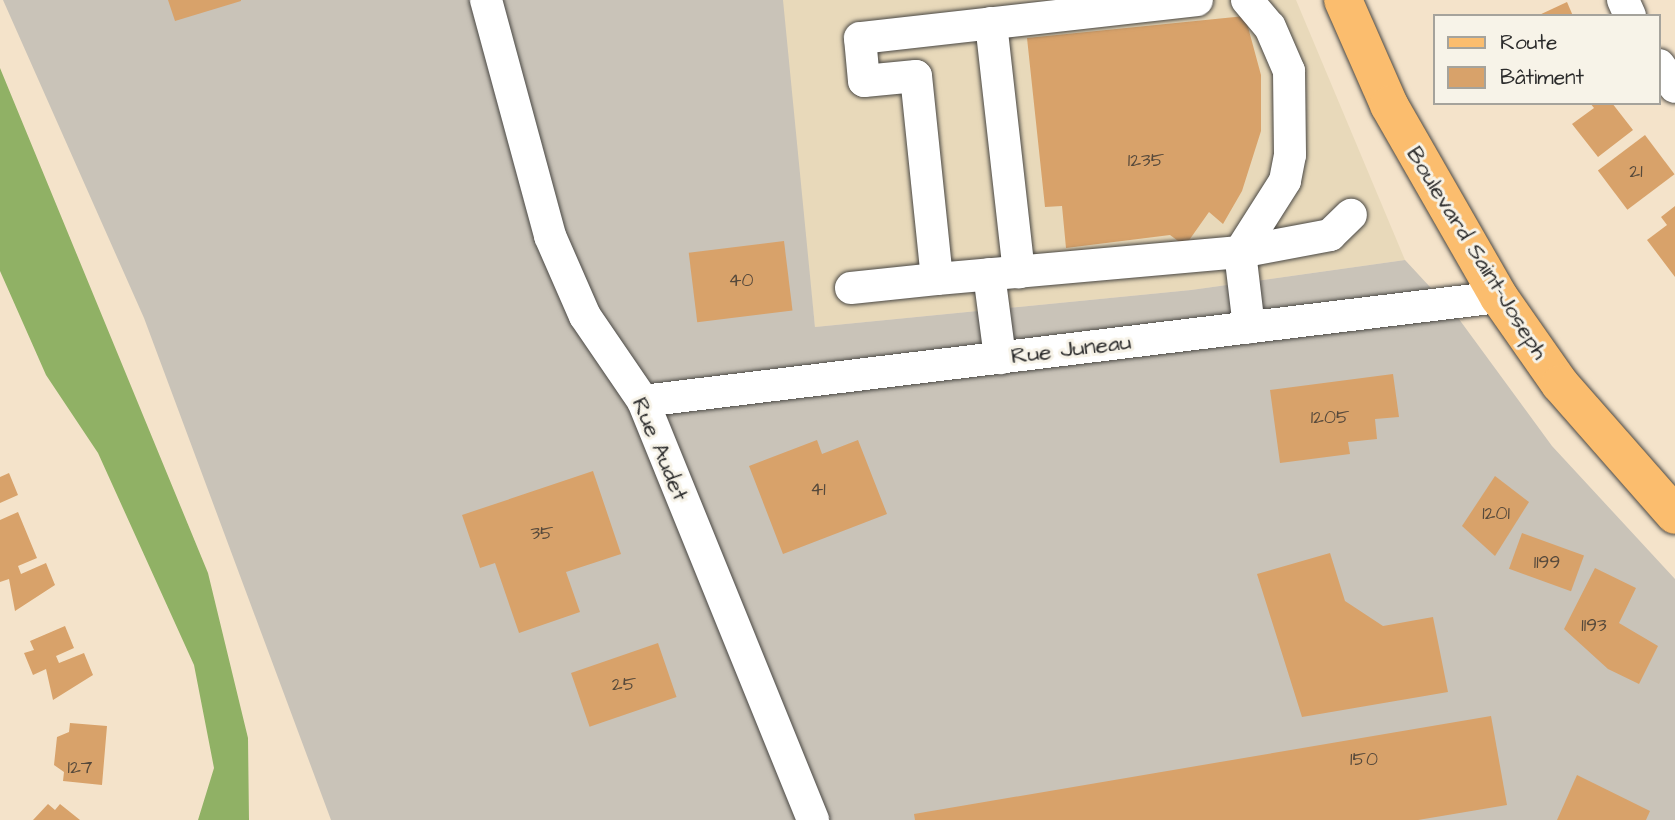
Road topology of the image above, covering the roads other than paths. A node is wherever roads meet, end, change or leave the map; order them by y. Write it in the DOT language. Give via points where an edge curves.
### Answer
graph roads {
  1 [pos="486,0"];
  2 [pos="1197,0"];
  3 [pos="1247,0"];
  4 [pos="1343,0"];
  5 [pos="991,23"];
  6 [pos="1661,68"];
  7 [pos="1675,87"];
  8 [pos="1351,215"];
  9 [pos="1240,252"];
  10 [pos="1004,273"];
  11 [pos="937,279"];
  12 [pos="850,288"];
  13 [pos="1499,297"];
  14 [pos="1249,327"];
  15 [pos="1000,358"];
  16 [pos="643,401"];
  17 [pos="1675,515"];
  18 [pos="813,820"];
  1 -- 16 [label="street, Rue Audet" via="550,236 585,316"];
  2 -- 5 [label="street"];
  3 -- 9 [label="street" via="1270,27 1289,71 1290,155 1285,181"];
  4 -- 13 [label="main road, Boulevard Saint-Joseph" via="1389,105"];
  5 -- 10 [label="street"];
  5 -- 11 [label="street" via="860,37 864,81 916,76"];
  6 -- 7 [label="street"];
  8 -- 9 [label="street" via="1330,235"];
  9 -- 10 [label="street"];
  9 -- 14 [label="street"];
  10 -- 11 [label="street"];
  10 -- 15 [label="street"];
  11 -- 12 [label="street"];
  13 -- 14 [label="street, Rue Juneau"];
  13 -- 17 [label="main road, Boulevard Saint-Joseph" via="1560,384"];
  14 -- 15 [label="street, Rue Juneau"];
  15 -- 16 [label="street, Rue Juneau"];
  16 -- 18 [label="street, Rue Audet"];
}
